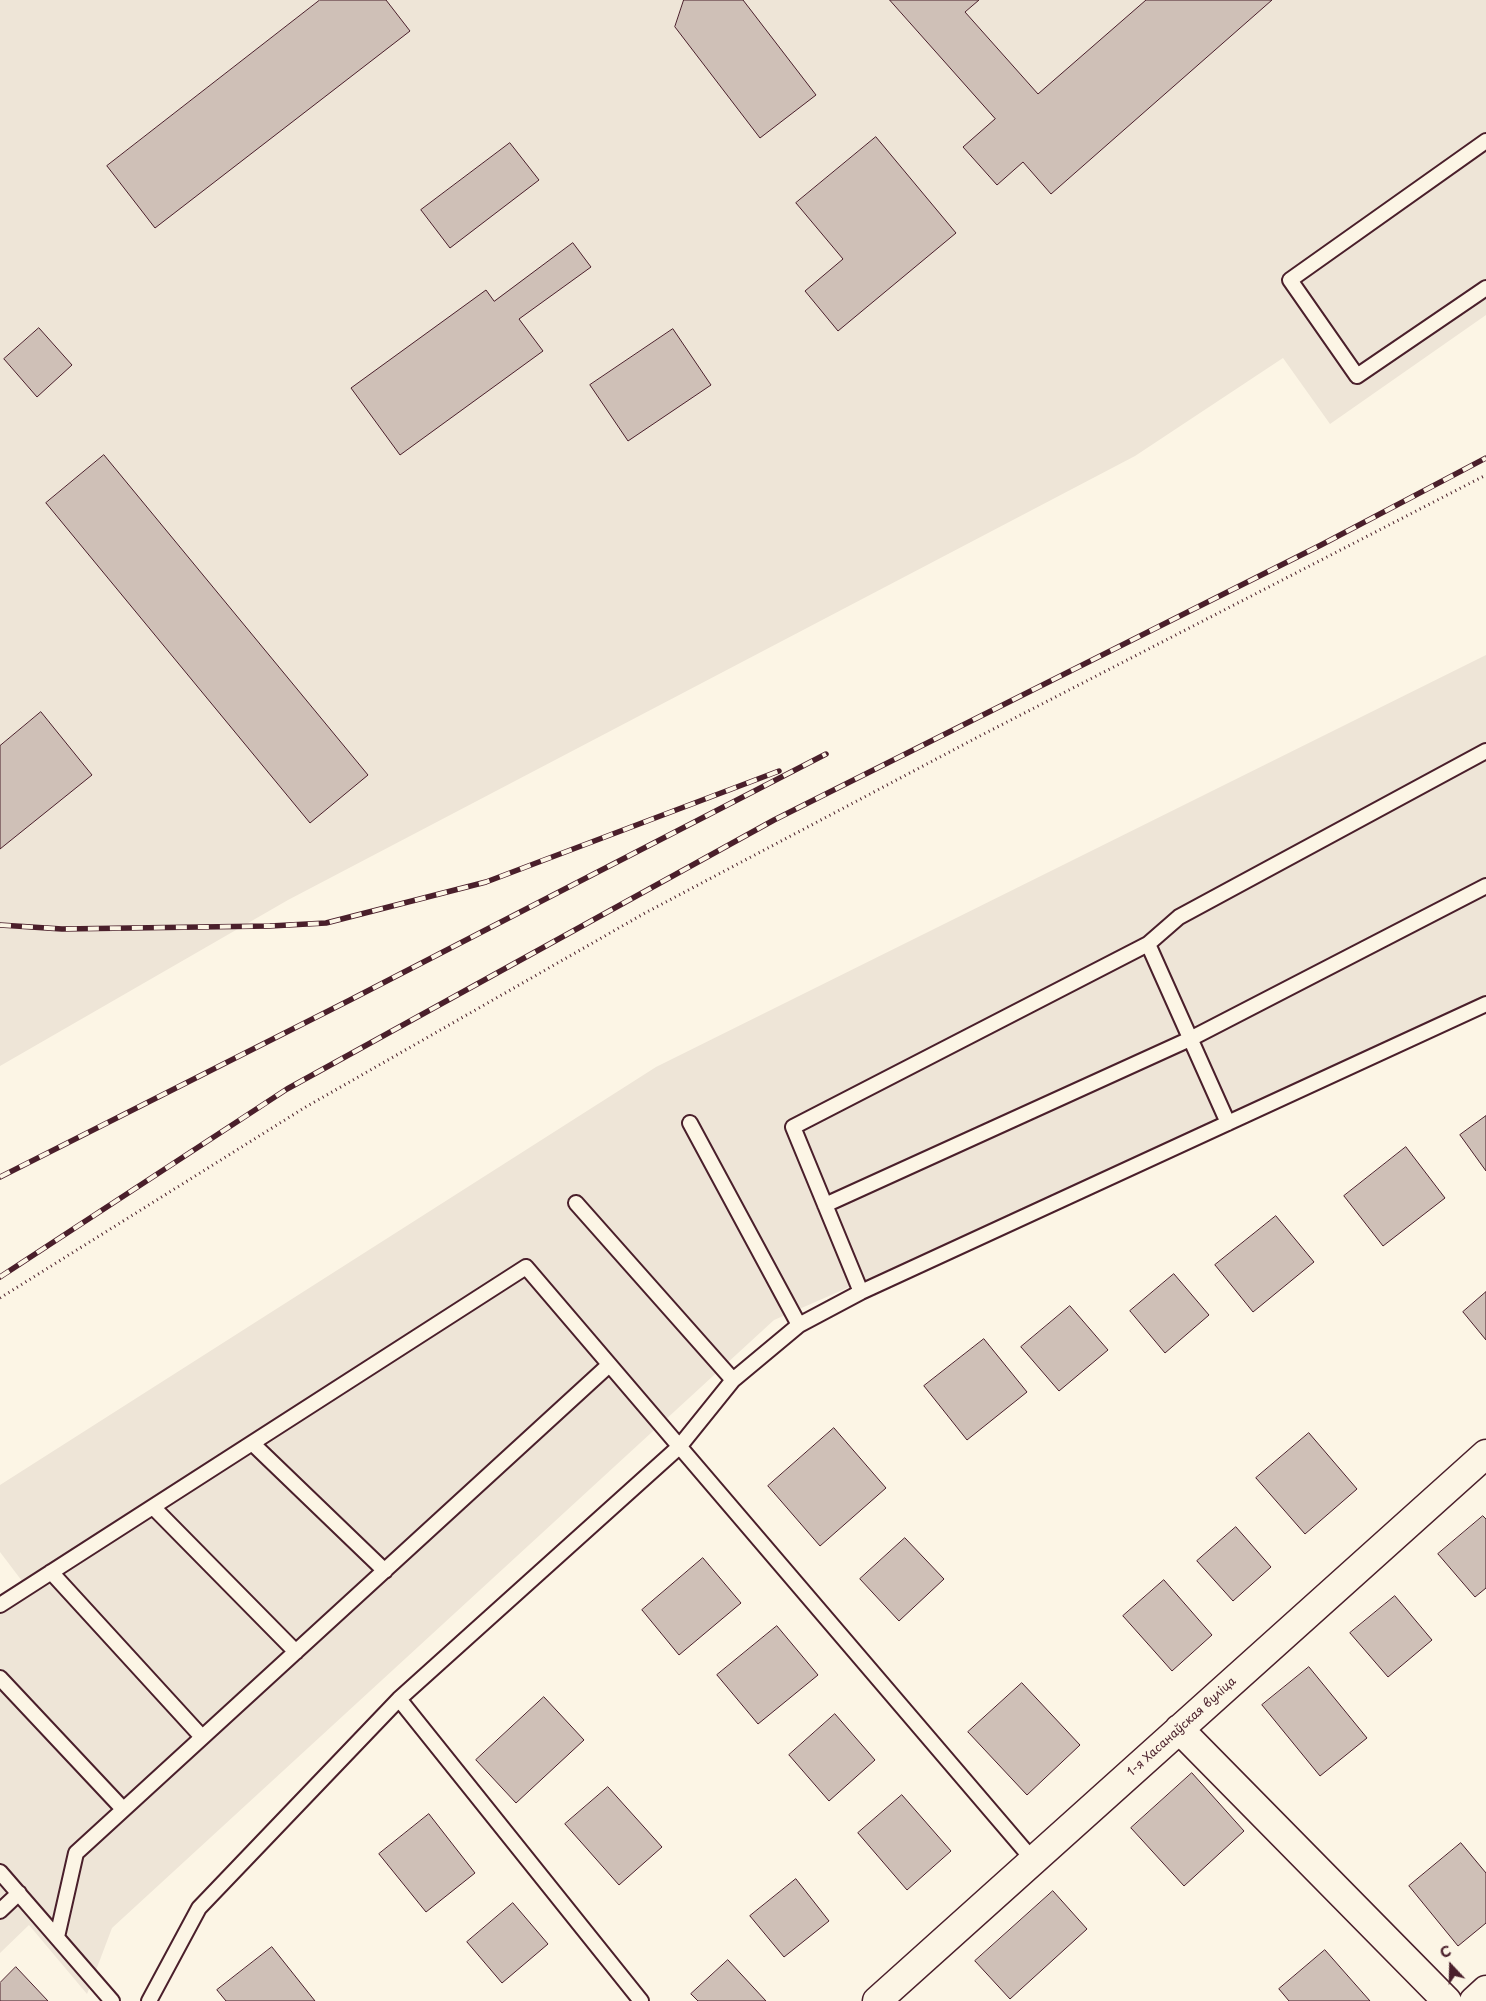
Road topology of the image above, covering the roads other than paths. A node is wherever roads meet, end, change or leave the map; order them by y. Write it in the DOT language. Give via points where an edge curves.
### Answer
graph roads {
  1 [pos="1486,142"];
  2 [pos="1486,288"];
  3 [pos="1486,751"];
  4 [pos="1486,886"];
  5 [pos="1148,944"];
  6 [pos="1486,1004"];
  7 [pos="1190,1039"];
  8 [pos="690,1123"];
  9 [pos="1228,1123"];
  10 [pos="576,1203"];
  11 [pos="825,1204"];
  12 [pos="861,1292"];
  13 [pos="799,1324"];
  14 [pos="610,1365"];
  15 [pos="733,1380"];
  16 [pos="252,1442"];
  17 [pos="679,1447"];
  18 [pos="1486,1454"];
  19 [pos="153,1507"];
  20 [pos="385,1571"];
  21 [pos="51,1572"];
  22 [pos="0,1605"];
  23 [pos="296,1652"];
  24 [pos="0,1678"];
  25 [pos="399,1699"];
  26 [pos="1180,1729"];
  27 [pos="202,1737"];
  28 [pos="123,1809"];
  29 [pos="1033,1860"];
  30 [pos="0,1872"];
  31 [pos="19,1894"];
  32 [pos="0,1911"];
  33 [pos="57,1937"];
  34 [pos="1486,1990"];
  35 [pos="112,2001"];
  36 [pos="149,2001"];
  37 [pos="641,2001"];
  38 [pos="877,2001"];
  39 [pos="1447,2001"];
  40 [pos="1474,2001"];
  1 -- 2 [label="lane" via="1290,280 1357,376"];
  3 -- 5 [label="lane" via="1179,918"];
  4 -- 7 [label="lane"];
  5 -- 7 [label="lane"];
  5 -- 11 [label="lane" via="793,1128"];
  6 -- 9 [label="lane"];
  7 -- 9 [label="lane"];
  7 -- 11 [label="lane"];
  8 -- 13 [label="lane"];
  9 -- 12 [label="lane"];
  10 -- 15 [label="lane"];
  11 -- 12 [label="lane"];
  12 -- 13 [label="lane"];
  13 -- 15 [label="lane"];
  14 -- 16 [label="lane" via="526,1267"];
  14 -- 17 [label="lane"];
  14 -- 20 [label="lane"];
  15 -- 17 [label="lane"];
  16 -- 19 [label="lane"];
  16 -- 20 [label="lane"];
  17 -- 25 [label="lane"];
  17 -- 29 [label="lane"];
  18 -- 26 [label="street, 1-я Хасанаўская вуліца"];
  19 -- 21 [label="lane"];
  19 -- 23 [label="lane"];
  20 -- 23 [label="lane"];
  21 -- 22 [label="lane"];
  21 -- 27 [label="lane"];
  23 -- 27 [label="lane"];
  24 -- 28 [label="lane"];
  25 -- 36 [label="lane" via="198,1908"];
  25 -- 37 [label="lane"];
  26 -- 29 [label="street, 1-я Хасанаўская вуліца"];
  26 -- 39 [label="street"];
  27 -- 28 [label="lane"];
  28 -- 33 [label="lane" via="76,1853"];
  29 -- 38 [label="street, 1-я Хасанаўская вуліца"];
  30 -- 31 [label="lane"];
  31 -- 32 [label="lane"];
  31 -- 33 [label="lane"];
  33 -- 35 [label="lane"];
  34 -- 40 [label="street"];
}
